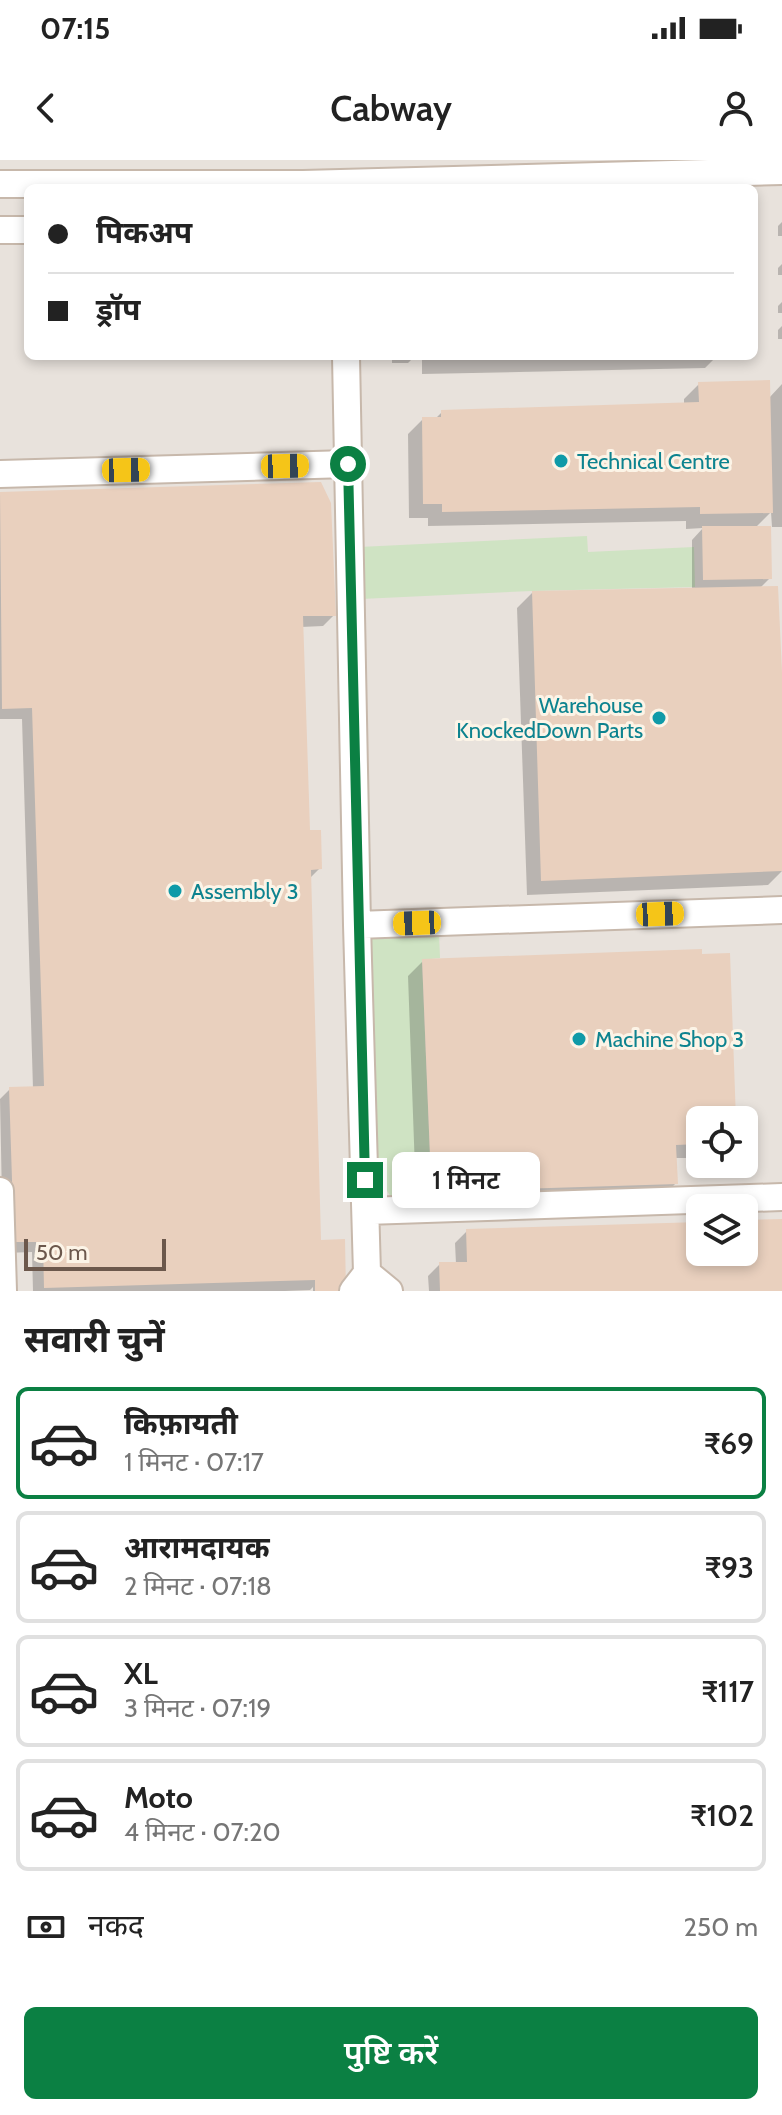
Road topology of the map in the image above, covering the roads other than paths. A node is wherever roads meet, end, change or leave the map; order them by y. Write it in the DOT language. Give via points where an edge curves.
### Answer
graph roads {
  1 [pos="782,171"];
  2 [pos="385,181"];
  3 [pos="0,184"];
  4 [pos="24,184"];
  5 [pos="338,184"];
  6 [pos="371,184"];
  7 [pos="0,230"];
  8 [pos="24,230"];
  9 [pos="346,360"];
  10 [pos="348,464"];
  11 [pos="0,474"];
  12 [pos="782,910"];
  13 [pos="357,925"];
  14 [pos="0,1191"];
  15 [pos="782,1197"];
  16 [pos="366,1211"];
  17 [pos="360,1282"];
  18 [pos="3,1291"];
  19 [pos="389,1291"];
  1 -- 2 [label="lane"];
  2 -- 5 [label="lane"];
  2 -- 6 [label="lane"];
  3 -- 4 [label="lane"];
  7 -- 8 [label="lane"];
  9 -- 10 [label="lane"];
  10 -- 11 [label="lane"];
  10 -- 13 [label="lane"];
  12 -- 13 [label="lane"];
  13 -- 16 [label="lane"];
  14 -- 18 [label="lane"];
  15 -- 16 [label="lane"];
  16 -- 17 [label="lane"];
  17 -- 19 [label="lane"];
}
